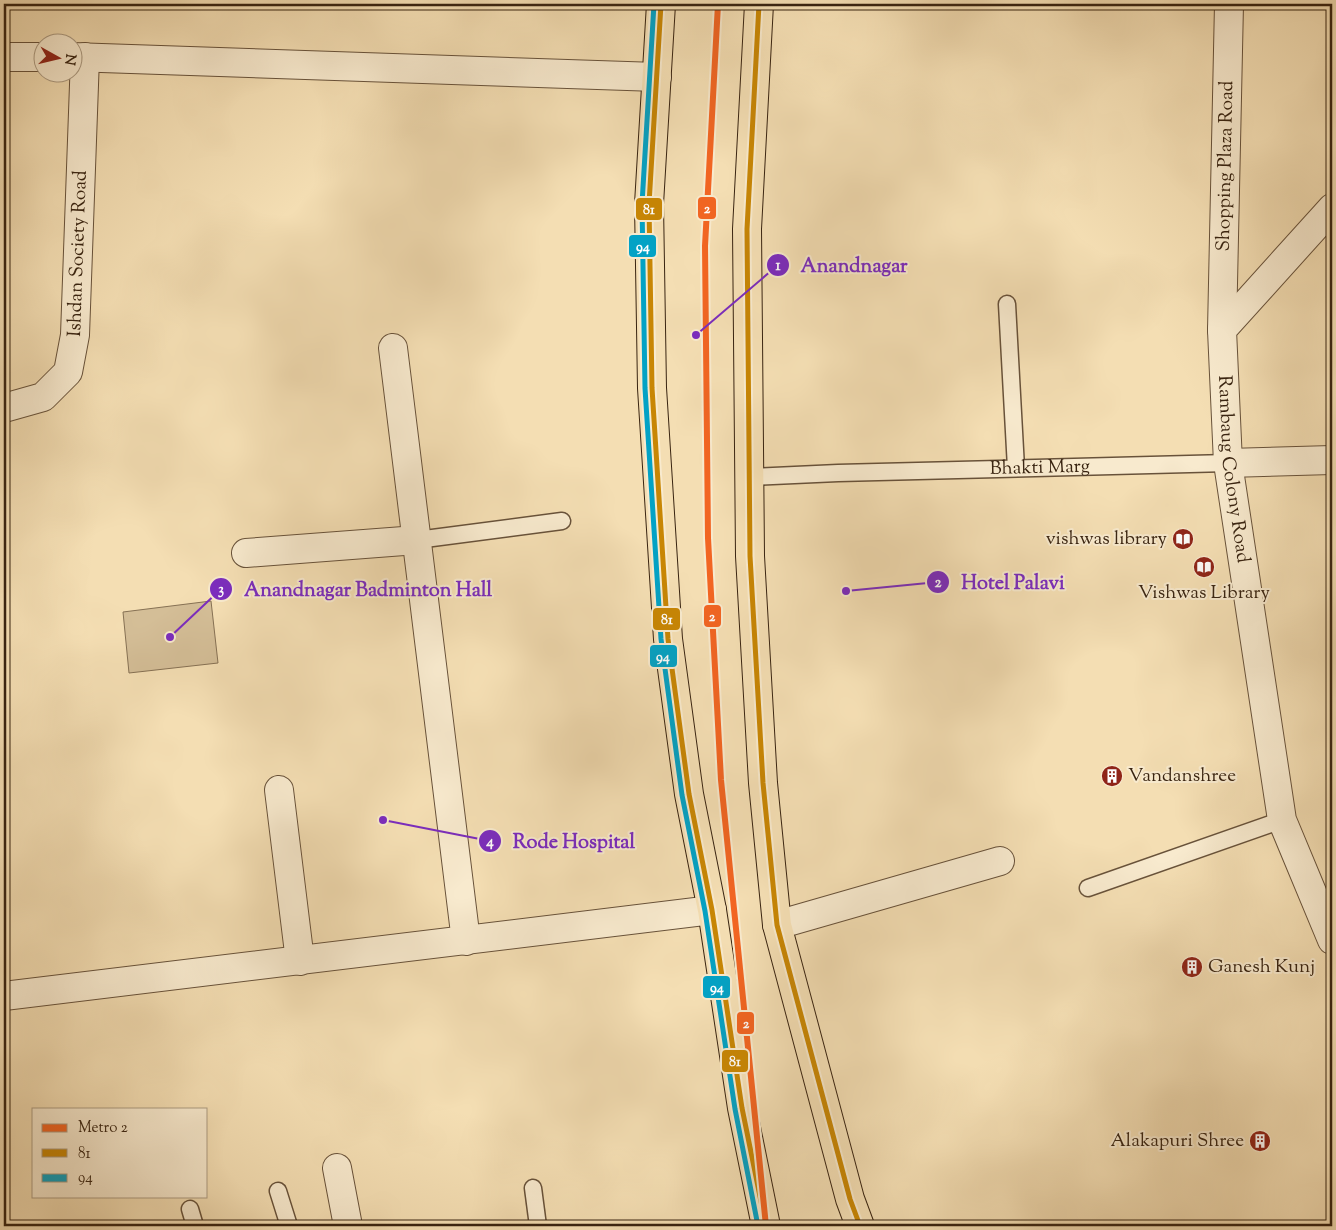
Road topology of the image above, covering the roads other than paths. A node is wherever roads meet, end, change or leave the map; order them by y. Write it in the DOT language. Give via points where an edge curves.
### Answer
graph roads {
  1 [pos="661,4"];
  2 [pos="759,4"];
  3 [pos="1229,4"];
  4 [pos="4,57"];
  5 [pos="32,57"];
  6 [pos="82,57"];
  7 [pos="657,77"];
  8 [pos="79,82"];
  9 [pos="1332,208"];
  10 [pos="1007,304"];
  11 [pos="1222,330"];
  12 [pos="394,348"];
  13 [pos="4,408"];
  14 [pos="1332,460"];
  15 [pos="1228,463"];
  16 [pos="1016,468"];
  17 [pos="749,477"];
  18 [pos="562,521"];
  19 [pos="417,540"];
  20 [pos="246,554"];
  21 [pos="279,790"];
  22 [pos="1282,820"];
  23 [pos="1000,861"];
  24 [pos="1088,888"];
  25 [pos="712,910"];
  26 [pos="778,925"];
  27 [pos="1332,940"];
  28 [pos="466,941"];
  29 [pos="300,961"];
  30 [pos="4,996"];
  31 [pos="337,1168"];
  32 [pos="533,1188"];
  33 [pos="278,1191"];
  34 [pos="190,1209"];
  35 [pos="195,1226"];
  36 [pos="289,1226"];
  37 [pos="348,1226"];
  38 [pos="538,1226"];
  39 [pos="766,1226"];
  40 [pos="860,1226"];
  1 -- 7 [label="main road"];
  2 -- 17 [label="main road" via="747,229"];
  3 -- 11 [label="street, Shopping Plaza Road"];
  4 -- 5 [label="street"];
  6 -- 7 [label="street"];
  7 -- 25 [label="main road" via="649,204 652,388 668,639 689,794"];
  8 -- 13 [label="street, Ishdan Society Road" via="75,335 68,372 43,397"];
  9 -- 11 [label="street"];
  10 -- 16 [label="lane"];
  11 -- 15 [label="street, Rambaug Colony Road"];
  12 -- 19 [label="street"];
  14 -- 15 [label="street, Bhakti Marg"];
  15 -- 16 [label="lane, Bhakti Marg"];
  15 -- 22 [label="street, Rambaug Colony Road"];
  16 -- 17 [label="lane, Bhakti Marg"];
  17 -- 26 [label="main road" via="750,556 763,783"];
  18 -- 19 [label="lane"];
  19 -- 20 [label="street"];
  19 -- 28 [label="street"];
  21 -- 29 [label="street"];
  22 -- 24 [label="lane"];
  22 -- 27 [label="street, Rambaug Colony Road"];
  23 -- 26 [label="street"];
  25 -- 28 [label="street"];
  25 -- 39 [label="main road" via="742,1108"];
  26 -- 40 [label="main road"];
  28 -- 29 [label="street"];
  29 -- 30 [label="street"];
  31 -- 37 [label="street"];
  32 -- 38 [label="lane"];
  33 -- 36 [label="lane"];
  34 -- 35 [label="lane"];
}
